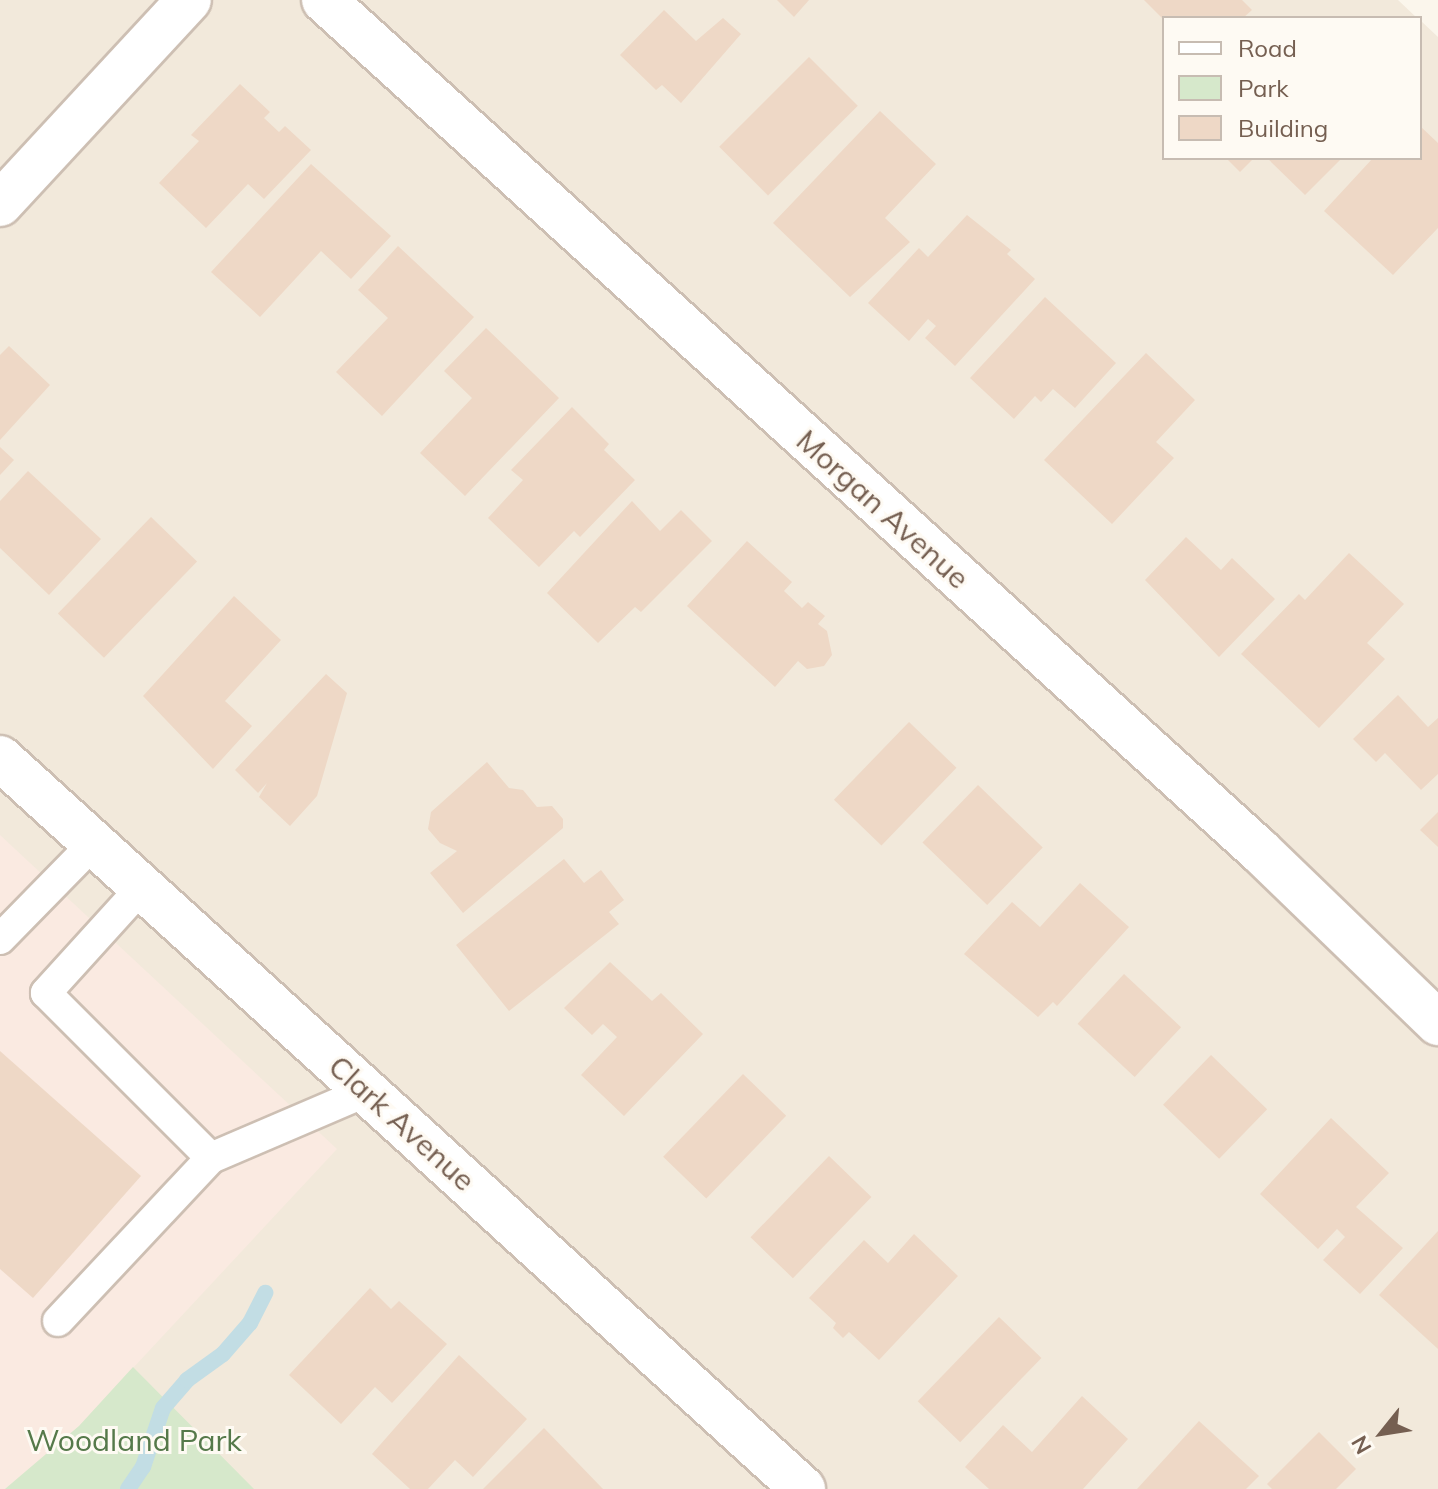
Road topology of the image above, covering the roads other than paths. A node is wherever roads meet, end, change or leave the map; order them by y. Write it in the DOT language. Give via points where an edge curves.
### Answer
graph roads {
  1 [pos="189,0"];
  2 [pos="324,0"];
  3 [pos="0,204"];
  4 [pos="0,758"];
  5 [pos="94,843"];
  6 [pos="142,887"];
  7 [pos="0,939"];
  8 [pos="1438,1023"];
  9 [pos="367,1091"];
  10 [pos="211,1158"];
  11 [pos="58,1321"];
  12 [pos="803,1489"];
  1 -- 3 [label="street"];
  2 -- 8 [label="street, Morgan Avenue" via="1260,851"];
  4 -- 5 [label="street, Clark Avenue"];
  5 -- 6 [label="street, Clark Avenue"];
  5 -- 7 [label="lane"];
  6 -- 9 [label="street, Clark Avenue"];
  6 -- 10 [label="lane" via="46,993"];
  9 -- 10 [label="lane"];
  9 -- 12 [label="street, Clark Avenue"];
  10 -- 11 [label="lane"];
}
